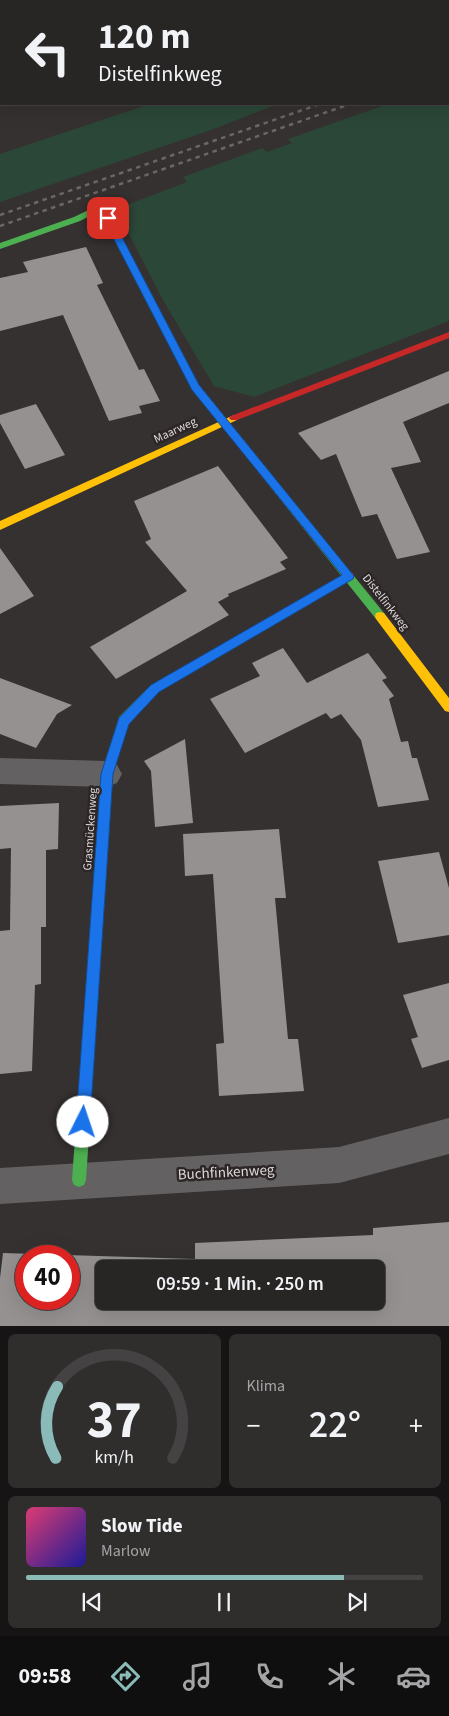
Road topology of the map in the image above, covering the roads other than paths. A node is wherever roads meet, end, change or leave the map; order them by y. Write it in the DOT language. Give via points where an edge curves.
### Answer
graph roads {
  1 [pos="0,246"];
  2 [pos="449,335"];
  3 [pos="225,422"];
  4 [pos="0,526"];
  5 [pos="349,576"];
  6 [pos="449,706"];
  7 [pos="0,771"];
  8 [pos="107,774"];
  9 [pos="449,1136"];
  10 [pos="79,1180"];
  11 [pos="0,1186"];
  1 -- 3 [label="street, Distelfinkweg" via="77,219 101,207 195,387"];
  2 -- 3 [label="street, Maarweg"];
  3 -- 4 [label="street, Maarweg"];
  3 -- 5 [label="street, Distelfinkweg"];
  5 -- 6 [label="street, Distelfinkweg"];
  5 -- 8 [label="street, Grasmückenweg" via="155,688 124,722"];
  7 -- 8 [label="street"];
  8 -- 10 [label="street, Grasmückenweg"];
  9 -- 10 [label="street, Buchfinkenweg" via="339,1165"];
  10 -- 11 [label="street, Buchfinkenweg"];
}
